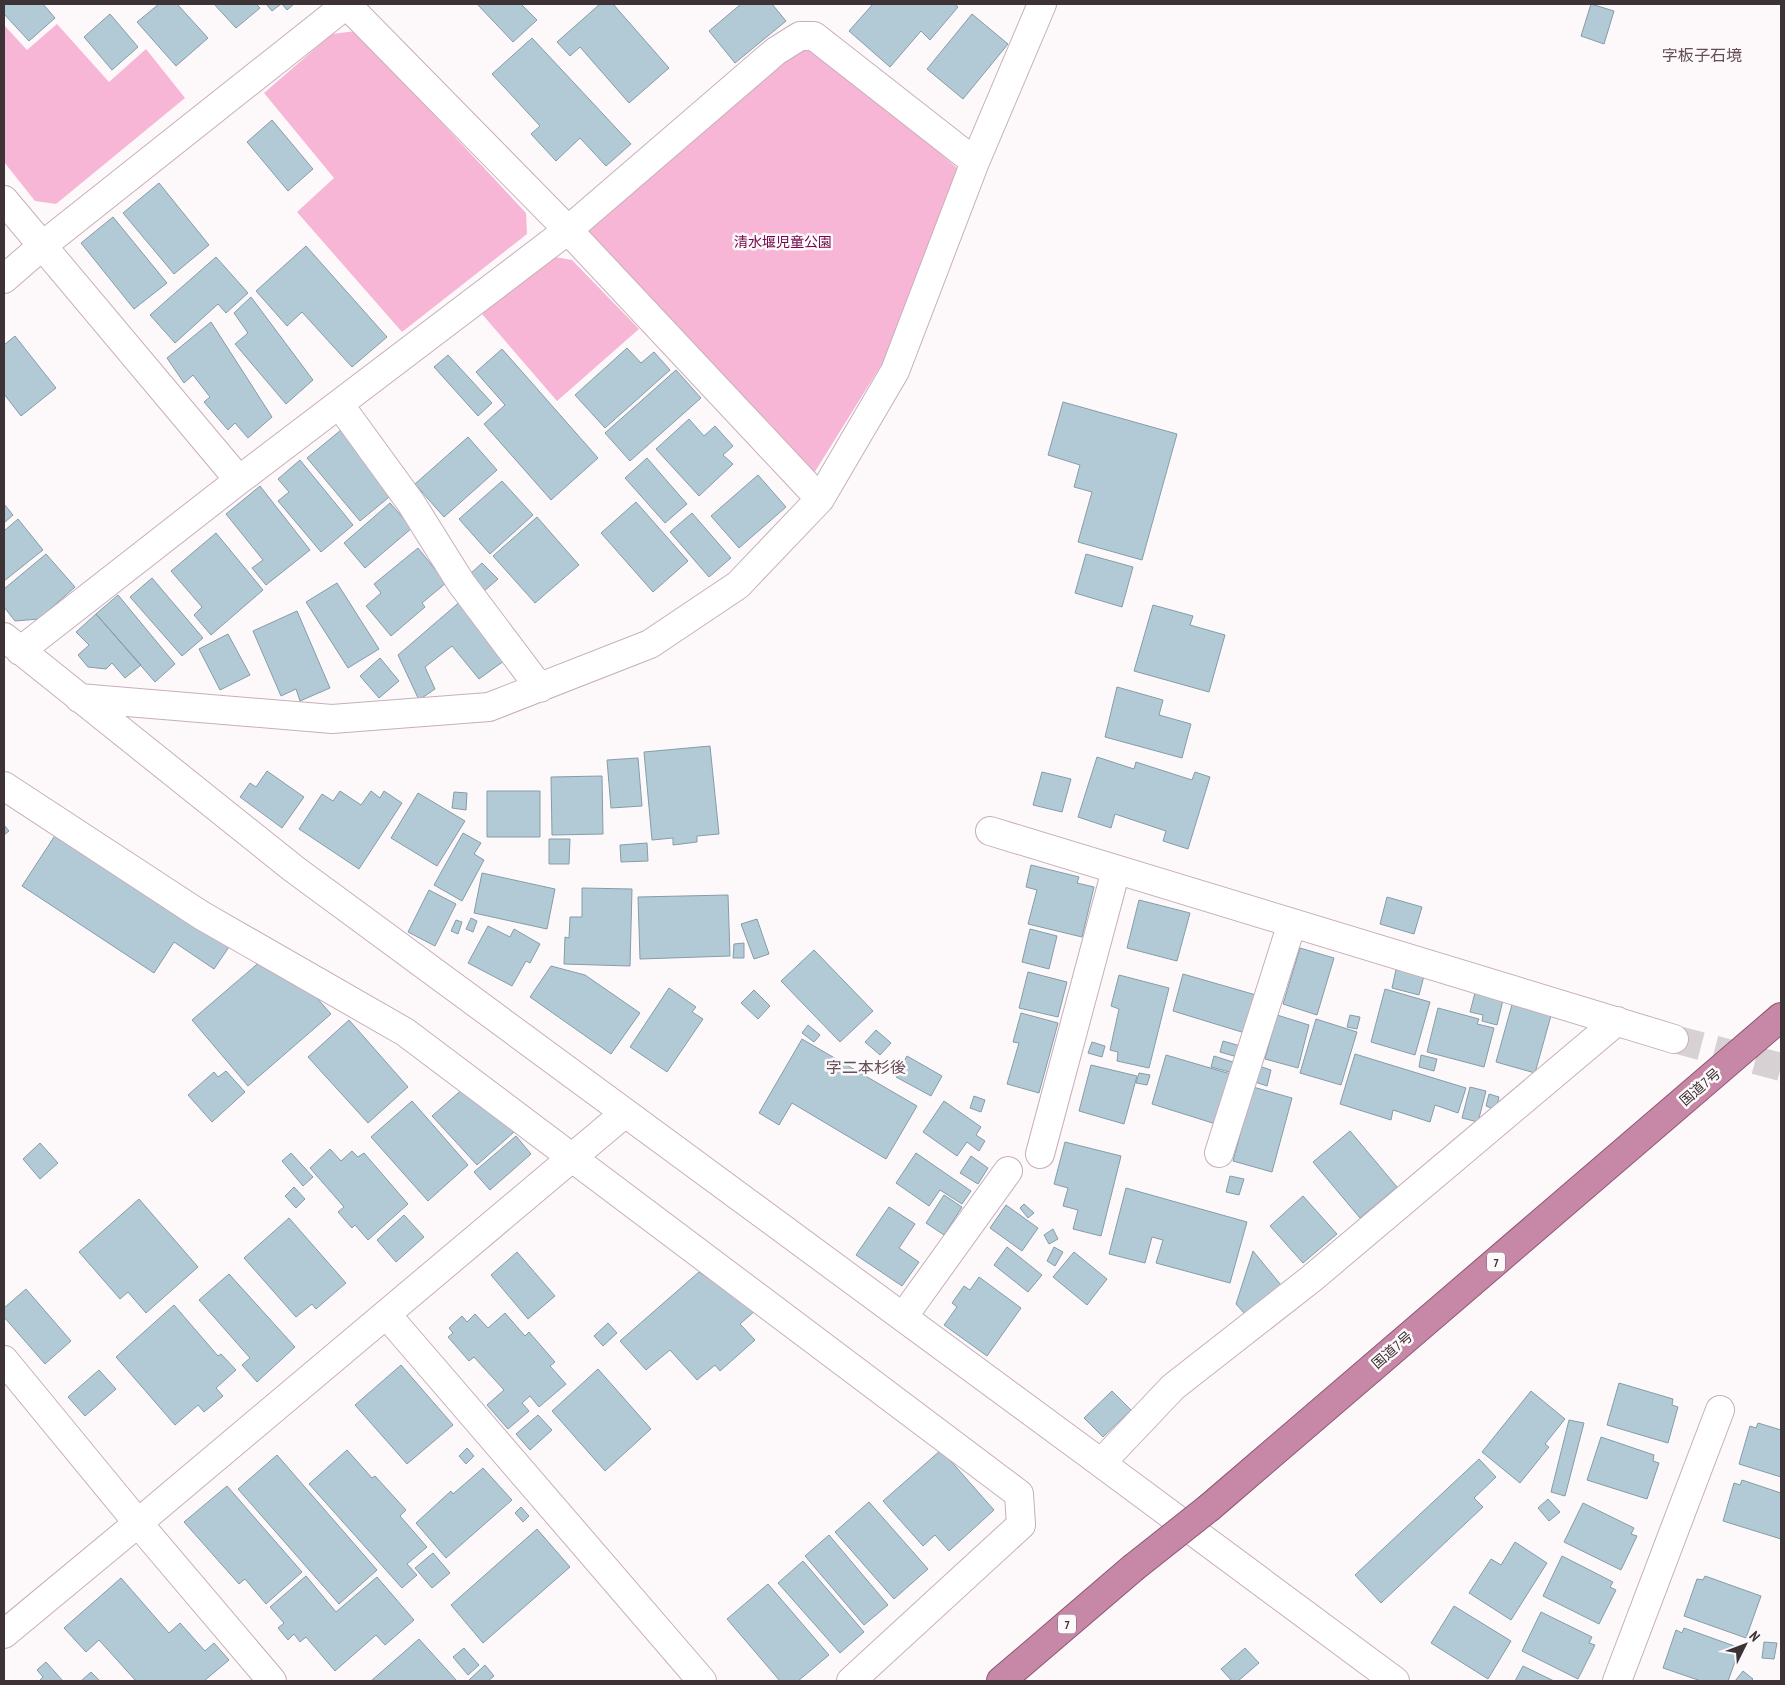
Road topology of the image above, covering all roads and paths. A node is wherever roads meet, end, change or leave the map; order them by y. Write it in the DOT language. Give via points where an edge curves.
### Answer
graph roads {
  1 [pos="347,4"];
  2 [pos="1042,4"];
  3 [pos="975,162"];
  4 [pos="4,200"];
  5 [pos="568,230"];
  6 [pos="42,246"];
  7 [pos="4,280"];
  8 [pos="339,404"];
  9 [pos="239,480"];
  10 [pos="820,499"];
  11 [pos="12,644"];
  12 [pos="540,688"];
  13 [pos="79,698"];
  14 [pos="4,786"];
  15 [pos="990,831"];
  16 [pos="1116,870"];
  17 [pos="1292,923"];
  18 [pos="1781,1017"];
  19 [pos="1617,1022"];
  20 [pos="1674,1039"];
  21 [pos="625,1113"];
  22 [pos="1219,1153"];
  23 [pos="1040,1154"];
  24 [pos="572,1159"];
  25 [pos="1008,1171"];
  26 [pos="386,1314"];
  27 [pos="903,1317"];
  28 [pos="4,1360"];
  29 [pos="1720,1410"];
  30 [pos="1101,1463"];
  31 [pos="138,1523"];
  32 [pos="4,1634"];
  33 [pos="272,1681"];
  34 [pos="702,1681"];
  35 [pos="851,1681"];
  36 [pos="1001,1681"];
  37 [pos="1394,1681"];
  38 [pos="1617,1681"];
  1 -- 5 [label="street"];
  1 -- 6 [label="street"];
  2 -- 3 [label="street"];
  3 -- 5 [label="street" via="814,36 800,36 776,52"];
  3 -- 10 [label="street" via="895,371"];
  4 -- 6 [label="street"];
  5 -- 8 [label="street"];
  5 -- 10 [label="street"];
  6 -- 7 [label="street"];
  6 -- 9 [label="street"];
  8 -- 9 [label="street"];
  8 -- 12 [label="street" via="411,503 461,583"];
  9 -- 11 [label="street"];
  10 -- 12 [label="street" via="738,585 650,644"];
  11 -- 13 [label="street"];
  12 -- 13 [label="street" via="490,707 332,719"];
  13 -- 21 [label="street" via="294,869"];
  14 -- 24 [label="street" via="201,915 405,1032"];
  15 -- 16 [label="street"];
  16 -- 17 [label="street"];
  16 -- 23 [label="street"];
  17 -- 19 [label="street"];
  17 -- 22 [label="street"];
  18 -- 36 [label="highway, 国道7号 / 7, bridge" via="1210,1507"];
  19 -- 20 [label="street"];
  19 -- 30 [label="street" via="1311,1278 1173,1387"];
  21 -- 24 [label="street"];
  21 -- 27 [label="street"];
  24 -- 26 [label="street"];
  24 -- 35 [label="street" via="1018,1494 1021,1525"];
  25 -- 27 [label="street"];
  26 -- 31 [label="street"];
  26 -- 34 [label="street"];
  27 -- 30 [label="street"];
  28 -- 31 [label="street"];
  29 -- 38 [label="street"];
  30 -- 37 [label="street"];
  31 -- 32 [label="street"];
  31 -- 33 [label="street"];
}
